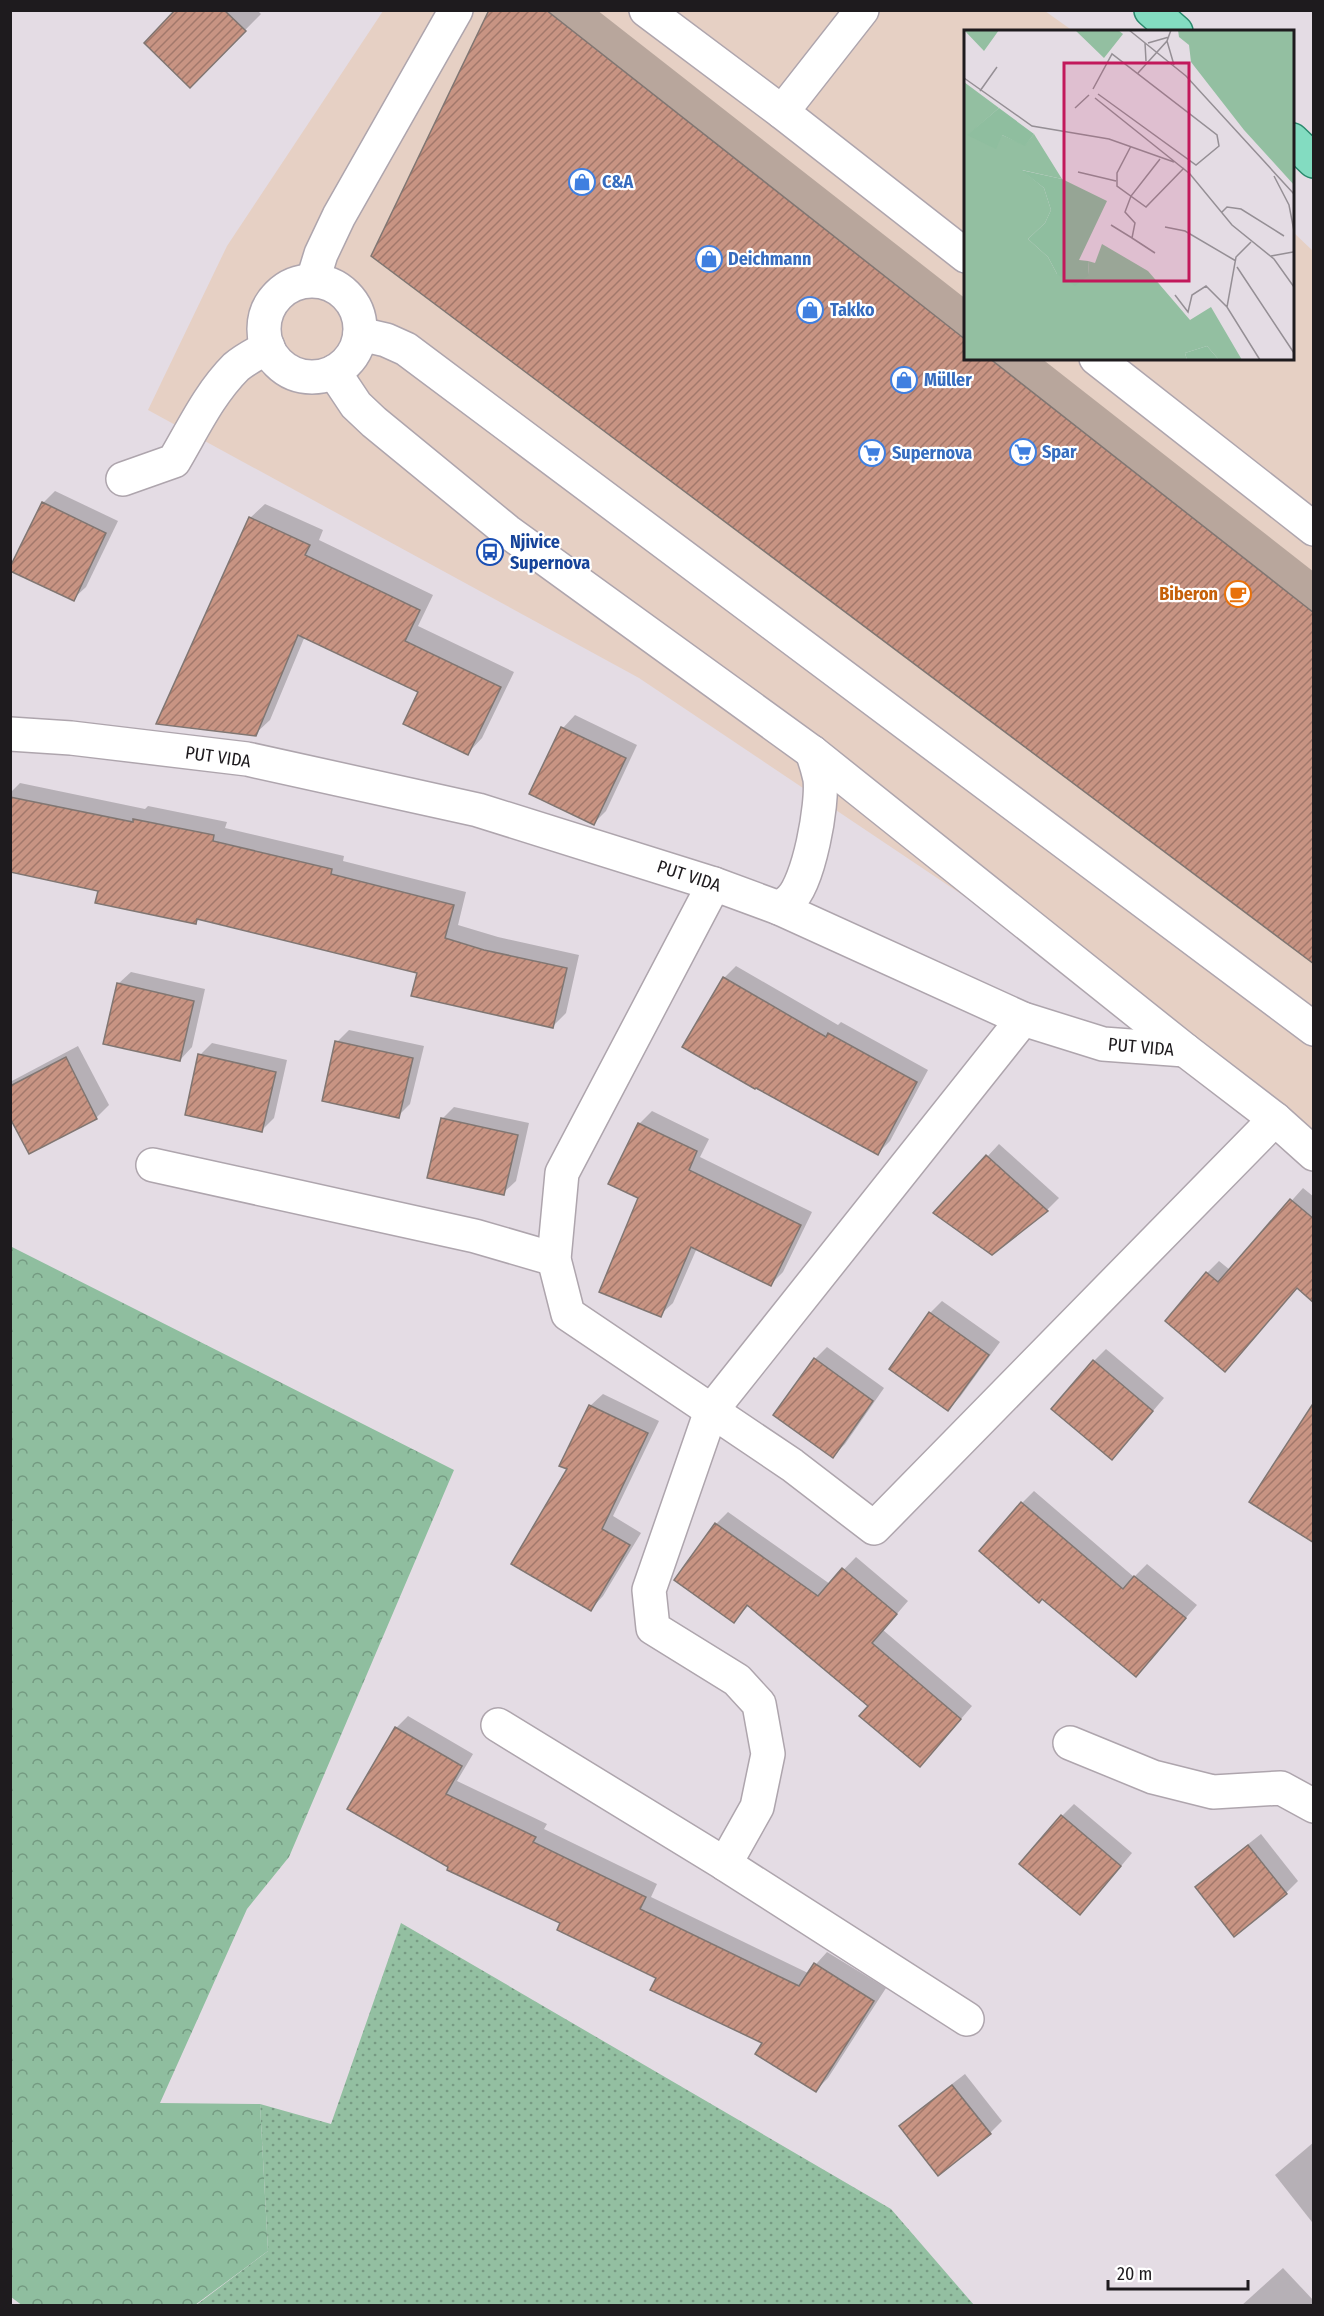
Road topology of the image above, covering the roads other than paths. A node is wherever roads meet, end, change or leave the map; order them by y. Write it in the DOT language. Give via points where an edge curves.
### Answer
graph roads {
  1 [pos="456,10"];
  2 [pos="646,10"];
  3 [pos="862,11"];
  4 [pos="782,112"];
  5 [pos="1294,141"];
  6 [pos="1314,161"];
  7 [pos="964,254"];
  8 [pos="313,280"];
  9 [pos="360,334"];
  10 [pos="268,347"];
  11 [pos="1099,360"];
  12 [pos="334,372"];
  13 [pos="123,479"];
  14 [pos="1314,529"];
  15 [pos="10,734"];
  16 [pos="812,752"];
  17 [pos="714,884"];
  18 [pos="779,908"];
  19 [pos="1023,1019"];
  20 [pos="1314,1029"];
  21 [pos="1185,1050"];
  22 [pos="1275,1119"];
  23 [pos="1314,1154"];
  24 [pos="153,1166"];
  25 [pos="554,1259"];
  26 [pos="711,1411"];
  27 [pos="498,1725"];
  28 [pos="1070,1743"];
  29 [pos="1314,1806"];
  30 [pos="725,1864"];
  31 [pos="967,2019"];
  1 -- 8 [label="street" via="339,216"];
  2 -- 4 [label="street"];
  3 -- 4 [label="street"];
  4 -- 7 [label="street"];
  5 -- 6 [label="main road"];
  8 -- 9 [label="street" via="343,291 360,318"];
  8 -- 10 [label="street" via="282,290 272,302 265,316"];
  9 -- 12 [label="street" via="347,363"];
  9 -- 20 [label="street" via="396,345 424,363"];
  10 -- 12 [label="street" via="288,370 303,376"];
  10 -- 13 [label="street" via="238,366 223,383 174,461"];
  11 -- 14 [label="street"];
  12 -- 16 [label="street" via="356,405 374,423 507,531"];
  15 -- 17 [label="street, PUT VIDA" via="247,759 478,810"];
  16 -- 18 [label="street" via="820,780 815,834 803,877 792,899"];
  16 -- 21 [label="street"];
  17 -- 18 [label="street, PUT VIDA"];
  17 -- 25 [label="street" via="562,1173"];
  18 -- 19 [label="street, PUT VIDA"];
  19 -- 21 [label="street, PUT VIDA" via="1103,1044"];
  19 -- 26 [label="street"];
  21 -- 22 [label="street, PUT VIDA"];
  22 -- 23 [label="street, PUT VIDA"];
  22 -- 26 [label="street" via="874,1528 792,1465"];
  24 -- 25 [label="street" via="475,1236"];
  25 -- 26 [label="street" via="568,1314"];
  26 -- 30 [label="street" via="649,1590 653,1628 737,1680 759,1704 768,1754 757,1807"];
  27 -- 30 [label="street"];
  28 -- 29 [label="street" via="1153,1777 1213,1792 1281,1788"];
  30 -- 31 [label="street"];
}
